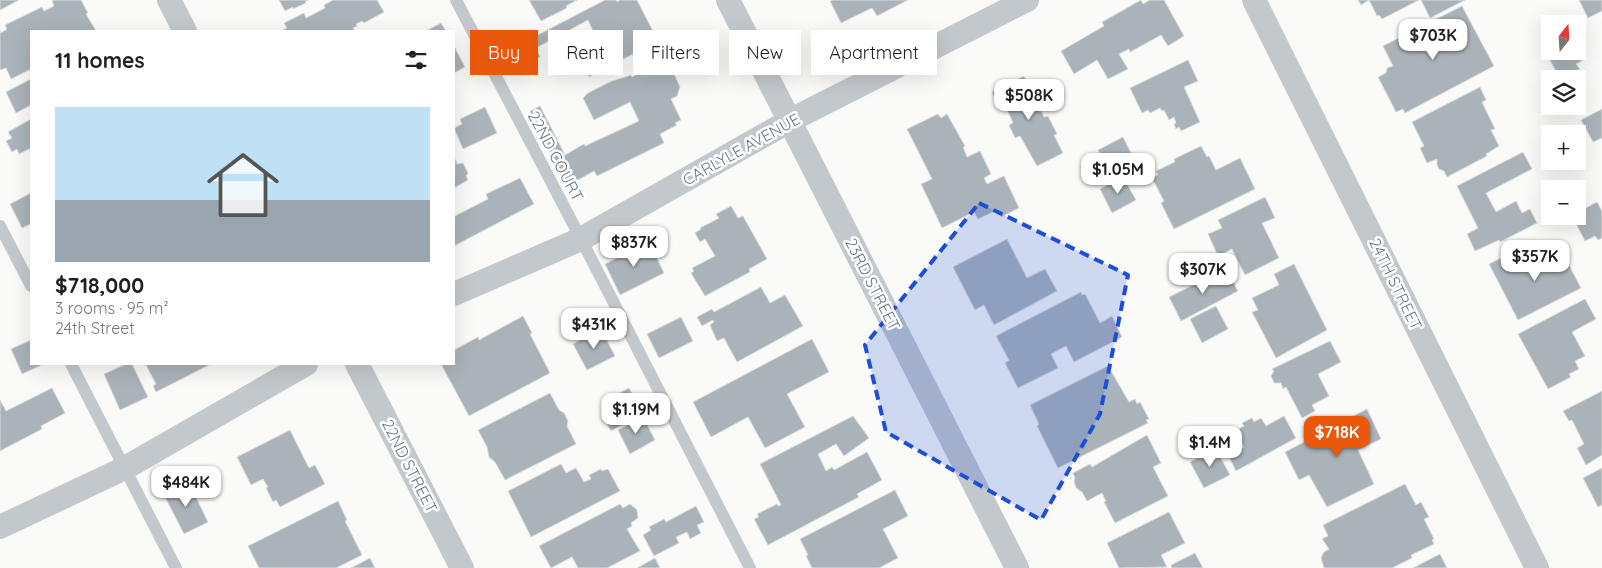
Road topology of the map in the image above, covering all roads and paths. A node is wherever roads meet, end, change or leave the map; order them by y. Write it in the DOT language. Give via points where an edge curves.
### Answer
graph roads {
  1 [pos="169,0"];
  2 [pos="456,0"];
  3 [pos="728,0"];
  4 [pos="1027,0"];
  5 [pos="1254,0"];
  6 [pos="184,30"];
  7 [pos="790,120"];
  8 [pos="0,226"];
  9 [pos="581,239"];
  10 [pos="30,284"];
  11 [pos="455,294"];
  12 [pos="72,365"];
  13 [pos="304,365"];
  14 [pos="358,365"];
  15 [pos="125,468"];
  16 [pos="0,527"];
  17 [pos="176,568"];
  18 [pos="462,568"];
  19 [pos="750,568"];
  20 [pos="1017,568"];
  21 [pos="1537,568"];
  1 -- 6 [label="street"];
  2 -- 9 [label="lane, 22ND COURT"];
  3 -- 7 [label="street, 23RD STREET"];
  4 -- 7 [label="street, CARLYLE AVENUE"];
  5 -- 21 [label="street, 24TH STREET"];
  7 -- 9 [label="street, CARLYLE AVENUE"];
  7 -- 20 [label="street, 23RD STREET"];
  8 -- 10 [label="lane"];
  9 -- 11 [label="street, CARLYLE AVENUE"];
  9 -- 19 [label="lane, 22ND COURT"];
  12 -- 15 [label="lane"];
  13 -- 15 [label="street"];
  14 -- 18 [label="street, 22ND STREET"];
  15 -- 16 [label="street"];
  15 -- 17 [label="lane"];
}
